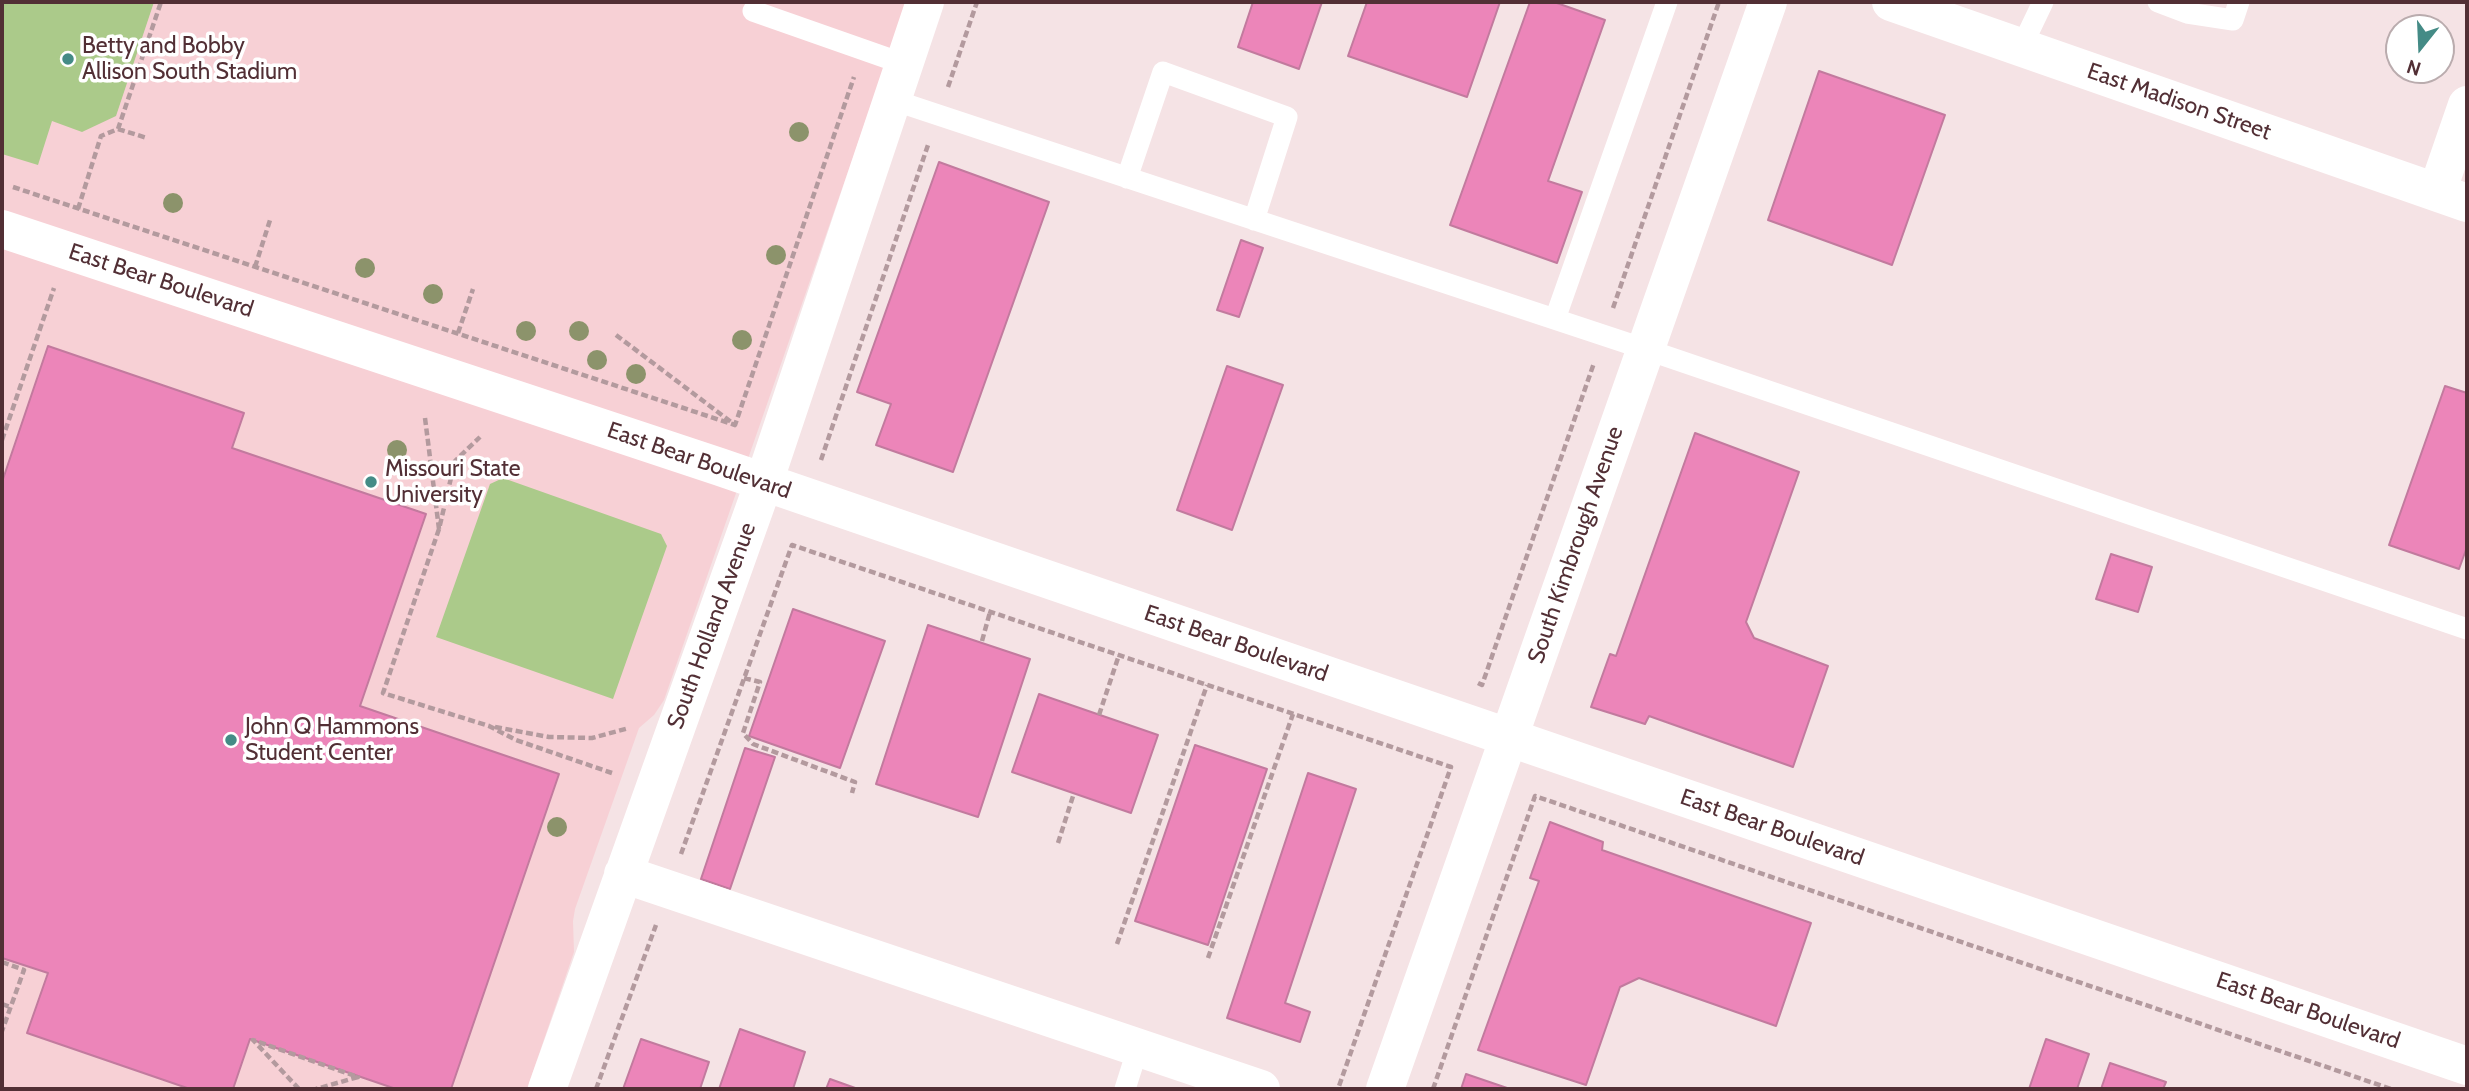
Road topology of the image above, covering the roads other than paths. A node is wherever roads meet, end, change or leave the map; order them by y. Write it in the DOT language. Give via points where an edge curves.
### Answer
graph roads {
  1 [pos="925,2"];
  2 [pos="1667,2"];
  3 [pos="1768,2"];
  4 [pos="1891,2"];
  5 [pos="2043,2"];
  6 [pos="2158,2"];
  7 [pos="2239,2"];
  8 [pos="753,11"];
  9 [pos="2021,48"];
  10 [pos="904,64"];
  11 [pos="892,100"];
  12 [pos="2467,105"];
  13 [pos="1127,178"];
  14 [pos="2452,198"];
  15 [pos="1254,220"];
  16 [pos="2,229"];
  17 [pos="1555,319"];
  18 [pos="1645,349"];
  19 [pos="764,482"];
  20 [pos="2467,629"];
  21 [pos="1508,738"];
  22 [pos="623,874"];
  23 [pos="1138,1048"];
  24 [pos="2467,1066"];
  25 [pos="547,1089"];
  26 [pos="1125,1089"];
  27 [pos="1261,1089"];
  28 [pos="1384,1089"];
  1 -- 10 [label="street, South Holland Avenue"];
  2 -- 17 [label="lane"];
  3 -- 18 [label="street, South Kimbrough Avenue"];
  4 -- 9 [label="street, East Madison Street"];
  5 -- 9 [label="lane"];
  6 -- 7 [label="lane" via="2187,13 2233,20"];
  8 -- 10 [label="lane"];
  9 -- 14 [label="street, East Madison Street"];
  10 -- 11 [label="street, South Holland Avenue"];
  11 -- 13 [label="lane"];
  11 -- 19 [label="street, South Holland Avenue"];
  12 -- 14 [label="street"];
  13 -- 15 [label="lane"];
  13 -- 15 [label="lane" via="1163,72 1287,117"];
  15 -- 17 [label="lane"];
  16 -- 19 [label="street, East Bear Boulevard"];
  17 -- 18 [label="lane"];
  18 -- 20 [label="lane"];
  18 -- 21 [label="street, South Kimbrough Avenue"];
  19 -- 21 [label="street, East Bear Boulevard"];
  19 -- 22 [label="street, South Holland Avenue"];
  21 -- 24 [label="street, East Bear Boulevard"];
  21 -- 28 [label="street, South Kimbrough Avenue"];
  22 -- 23 [label="street"];
  22 -- 25 [label="street, South Holland Avenue"];
  23 -- 26 [label="lane"];
  23 -- 27 [label="street"];
}
